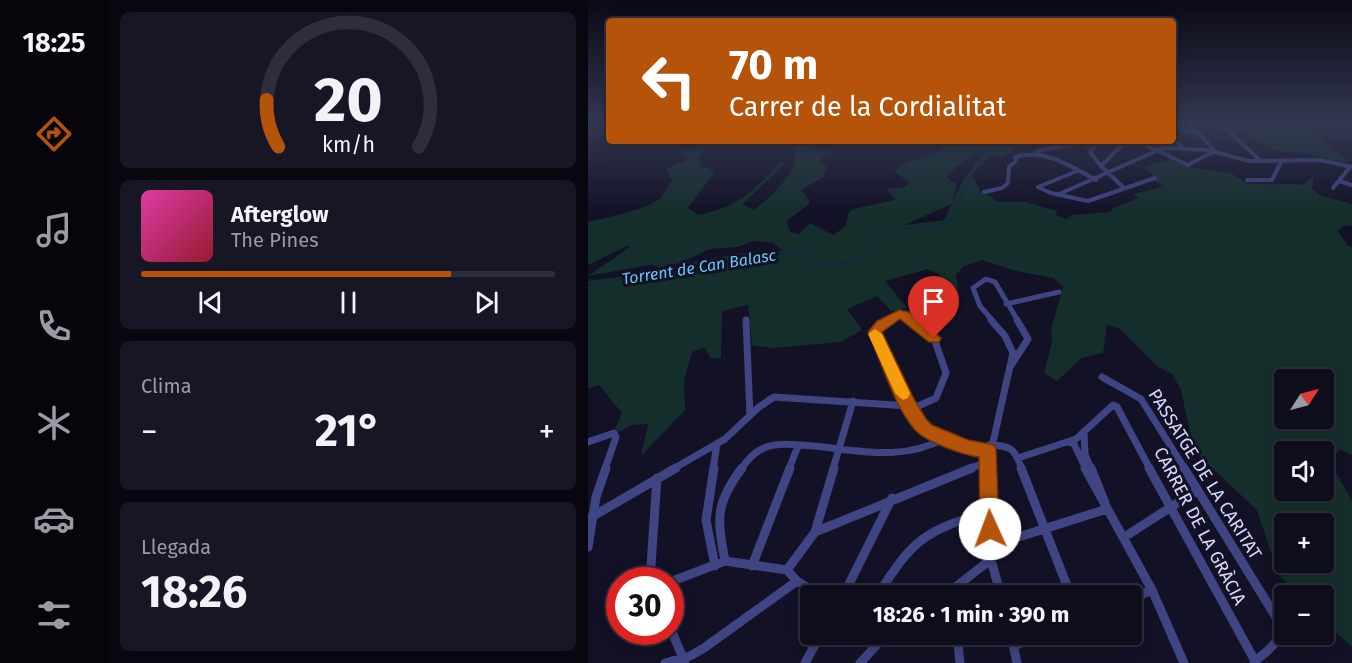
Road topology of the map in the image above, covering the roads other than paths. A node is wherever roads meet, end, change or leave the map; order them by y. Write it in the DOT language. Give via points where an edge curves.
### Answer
graph roads {
  1 [pos="1021,153"];
  2 [pos="1091,153"];
  3 [pos="1111,153"];
  4 [pos="1148,153"];
  5 [pos="1160,153"];
  6 [pos="1212,153"];
  7 [pos="1218,153"];
  8 [pos="1252,153"];
  9 [pos="1017,156"];
  10 [pos="1261,161"];
  11 [pos="1281,162"];
  12 [pos="1101,167"];
  13 [pos="1351,167"];
  14 [pos="1077,171"];
  15 [pos="1107,174"];
  16 [pos="1155,178"];
  17 [pos="1096,180"];
  18 [pos="1247,180"];
  19 [pos="1339,181"];
  20 [pos="1352,185"];
  21 [pos="1124,188"];
  22 [pos="1333,188"];
  23 [pos="984,192"];
  24 [pos="1058,195"];
  25 [pos="1059,292"];
  26 [pos="1006,304"];
  27 [pos="746,319"];
  28 [pos="1010,367"];
  29 [pos="1102,377"];
  30 [pos="853,401"];
  31 [pos="910,407"];
  32 [pos="750,416"];
  33 [pos="1084,432"];
  34 [pos="945,438"];
  35 [pos="588,442"];
  36 [pos="1068,442"];
  37 [pos="717,444"];
  38 [pos="798,446"];
  39 [pos="988,447"];
  40 [pos="837,450"];
  41 [pos="1018,459"];
  42 [pos="987,462"];
  43 [pos="657,478"];
  44 [pos="1196,491"];
  45 [pos="893,498"];
  46 [pos="1169,507"];
  47 [pos="1107,509"];
  48 [pos="989,511"];
  49 [pos="591,518"];
  50 [pos="1046,529"];
  51 [pos="815,532"];
  52 [pos="1129,534"];
  53 [pos="588,547"];
  54 [pos="990,551"];
  55 [pos="725,561"];
  56 [pos="715,566"];
  57 [pos="752,566"];
  58 [pos="651,567"];
  59 [pos="787,570"];
  60 [pos="684,577"];
  61 [pos="797,580"];
  62 [pos="804,585"];
  63 [pos="849,585"];
  64 [pos="883,585"];
  65 [pos="961,585"];
  66 [pos="998,585"];
  67 [pos="1067,585"];
  68 [pos="1152,591"];
  69 [pos="1142,595"];
  70 [pos="678,645"];
  71 [pos="816,645"];
  72 [pos="874,645"];
  73 [pos="958,645"];
  74 [pos="1014,646"];
  75 [pos="684,660"];
  76 [pos="1254,662"];
  77 [pos="666,663"];
  78 [pos="805,663"];
  79 [pos="860,663"];
  80 [pos="960,663"];
  81 [pos="1017,663"];
  82 [pos="1184,663"];
  1 -- 9 [label="street"];
  2 -- 12 [label="street"];
  3 -- 12 [label="street"];
  4 -- 15 [label="street"];
  5 -- 6 [label="street" via="1186,165"];
  7 -- 10 [label="street"];
  8 -- 10 [label="street"];
  9 -- 14 [label="street" via="1042,154"];
  9 -- 23 [label="street" via="1009,167 1008,183"];
  10 -- 11 [label="street"];
  11 -- 13 [label="street" via="1320,160"];
  11 -- 18 [label="street" via="1272,180"];
  12 -- 15 [label="street"];
  13 -- 19 [label="street"];
  14 -- 17 [label="street"];
  14 -- 24 [label="street" via="1038,187"];
  15 -- 17 [label="street"];
  15 -- 21 [label="street"];
  16 -- 21 [label="street"];
  17 -- 24 [label="street"];
  19 -- 20 [label="street"];
  19 -- 22 [label="street"];
  21 -- 24 [label="street" via="1088,201"];
  25 -- 26 [label="street"];
  26 -- 28 [label="street" via="1028,339"];
  26 -- 28 [label="street" via="991,279 981,280 973,288 979,306 1009,341 1013,353"];
  27 -- 32 [label="street"];
  28 -- 39 [label="street"];
  29 -- 44 [label="street, PASSATGE DE LA CARITAT" via="1141,399"];
  30 -- 31 [label="street"];
  30 -- 32 [label="street" via="774,397"];
  30 -- 40 [label="street"];
  31 -- 31 [label="street" via="875,335 876,328 899,314 934,338 946,367 939,395"];
  31 -- 34 [label="street" via="927,430"];
  32 -- 37 [label="street"];
  33 -- 36 [label="street"];
  33 -- 46 [label="street, CARRER DE LA GRÀCIA" via="1113,405 1122,414"];
  33 -- 47 [label="street" via="1085,454"];
  34 -- 39 [label="street" via="968,448"];
  34 -- 40 [label="street" via="907,453"];
  35 -- 49 [label="street" via="614,433 616,437 601,475"];
  36 -- 41 [label="street"];
  36 -- 47 [label="street" via="1074,444"];
  37 -- 43 [label="street"];
  37 -- 56 [label="street" via="706,520"];
  38 -- 40 [label="street"];
  38 -- 55 [label="street" via="760,450 724,492 716,513"];
  38 -- 57 [label="street"];
  39 -- 41 [label="street" via="1011,448"];
  39 -- 42 [label="street"];
  40 -- 51 [label="street"];
  41 -- 50 [label="street"];
  42 -- 45 [label="street"];
  42 -- 48 [label="street"];
  43 -- 49 [label="street"];
  43 -- 58 [label="street"];
  44 -- 46 [label="street"];
  44 -- 76 [label="street, PASSATGE DE LA CARITAT" via="1279,622 1281,632 1275,644"];
  45 -- 51 [label="street"];
  45 -- 63 [label="street"];
  46 -- 52 [label="street"];
  46 -- 76 [label="street, CARRER DE LA GRÀCIA"];
  47 -- 50 [label="street"];
  47 -- 68 [label="street"];
  48 -- 54 [label="street"];
  48 -- 64 [label="street" via="951,523 918,541 907,550"];
  49 -- 53 [label="street"];
  50 -- 54 [label="street"];
  50 -- 67 [label="street"];
  51 -- 59 [label="street"];
  54 -- 65 [label="street" via="985,564"];
  54 -- 66 [label="street"];
  55 -- 56 [label="street"];
  55 -- 57 [label="street"];
  56 -- 60 [label="street"];
  57 -- 59 [label="street"];
  59 -- 61 [label="street"];
  61 -- 62 [label="street"];
  61 -- 75 [label="street"];
  68 -- 69 [label="street"];
  68 -- 82 [label="street"];
  70 -- 75 [label="street"];
  71 -- 78 [label="street"];
  72 -- 79 [label="street"];
  73 -- 80 [label="street"];
  74 -- 81 [label="street"];
  75 -- 77 [label="street"];
}
